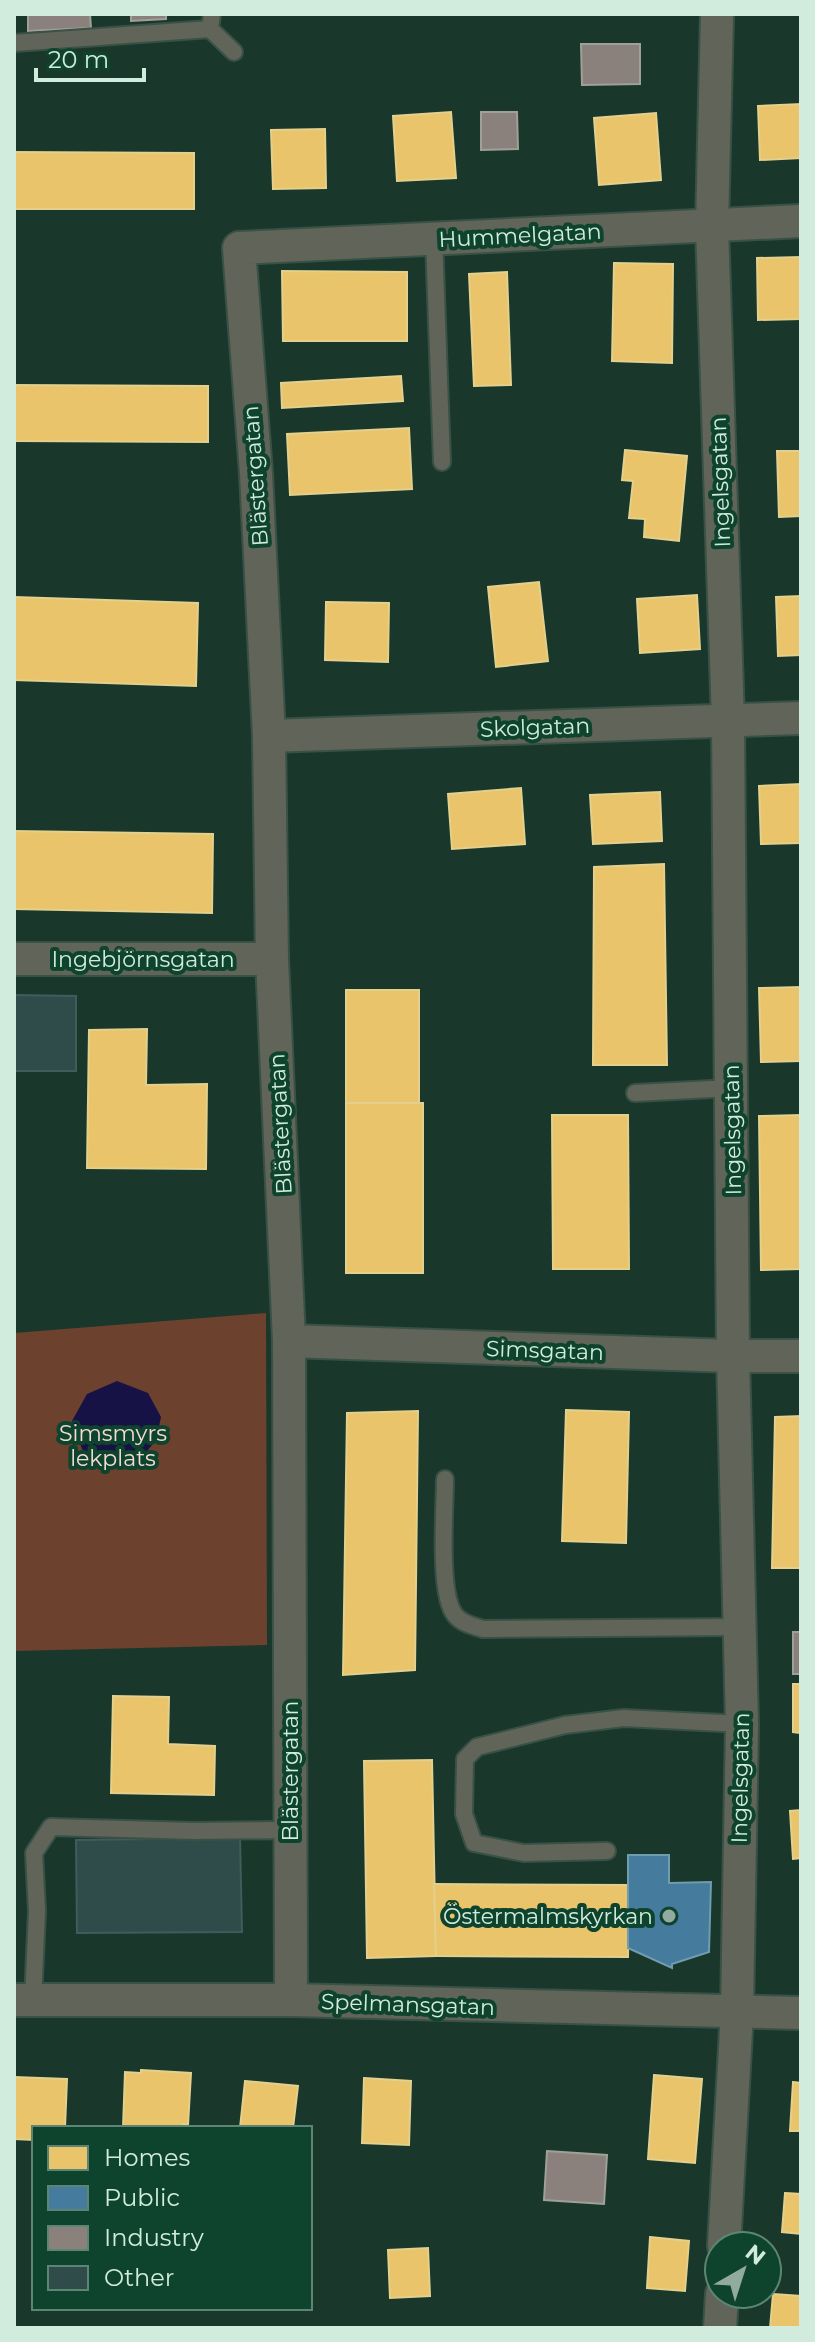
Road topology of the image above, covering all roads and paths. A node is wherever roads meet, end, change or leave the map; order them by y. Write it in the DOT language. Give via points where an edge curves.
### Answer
graph roads {
  1 [pos="717,14"];
  2 [pos="211,22"];
  3 [pos="14,43"];
  4 [pos="234,52"];
  5 [pos="801,221"];
  6 [pos="712,226"];
  7 [pos="434,239"];
  8 [pos="239,248"];
  9 [pos="442,462"];
  10 [pos="801,718"];
  11 [pos="728,721"];
  12 [pos="269,736"];
  13 [pos="14,959"];
  14 [pos="272,959"];
  15 [pos="732,1088"];
  16 [pos="635,1093"];
  17 [pos="289,1341"];
  18 [pos="733,1356"];
  19 [pos="801,1356"];
  20 [pos="445,1479"];
  21 [pos="740,1627"];
  22 [pos="742,1724"];
  23 [pos="290,1830"];
  24 [pos="607,1851"];
  25 [pos="23,2000"];
  26 [pos="291,2000"];
  27 [pos="737,2012"];
  28 [pos="801,2013"];
  29 [pos="725,2230"];
  1 -- 6 [label="street, Ingelsgatan"];
  2 -- 3 [label="lane"];
  2 -- 4 [label="lane"];
  5 -- 6 [label="street, Hummelgatan"];
  6 -- 7 [label="street, Hummelgatan"];
  6 -- 11 [label="street, Ingelsgatan"];
  7 -- 8 [label="street, Hummelgatan"];
  7 -- 9 [label="lane"];
  8 -- 12 [label="street, Blästergatan"];
  10 -- 11 [label="street, Skolgatan"];
  11 -- 12 [label="street, Skolgatan"];
  11 -- 15 [label="street, Ingelsgatan"];
  12 -- 14 [label="street, Blästergatan"];
  13 -- 14 [label="street, Ingebjörnsgatan"];
  14 -- 17 [label="street, Blästergatan"];
  15 -- 16 [label="lane"];
  15 -- 18 [label="street, Ingelsgatan"];
  17 -- 18 [label="street, Simsgatan"];
  17 -- 23 [label="street, Blästergatan"];
  18 -- 19 [label="street, Simsgatan"];
  18 -- 21 [label="street, Ingelsgatan"];
  20 -- 21 [label="lane" via="443,1569 454,1614 468,1625"];
  21 -- 22 [label="street, Ingelsgatan"];
  22 -- 24 [label="lane" via="624,1718 565,1725 477,1747 465,1759 464,1814 474,1843 524,1853"];
  22 -- 27 [label="street, Ingelsgatan"];
  23 -- 25 [label="lane" via="51,1827 34,1853 37,1911"];
  23 -- 26 [label="street, Blästergatan"];
  25 -- 26 [label="street, Spelmansgatan"];
  26 -- 27 [label="street, Spelmansgatan"];
  27 -- 28 [label="street, Spelmansgatan"];
  27 -- 29 [label="street, Ingelsgatan"];
}
